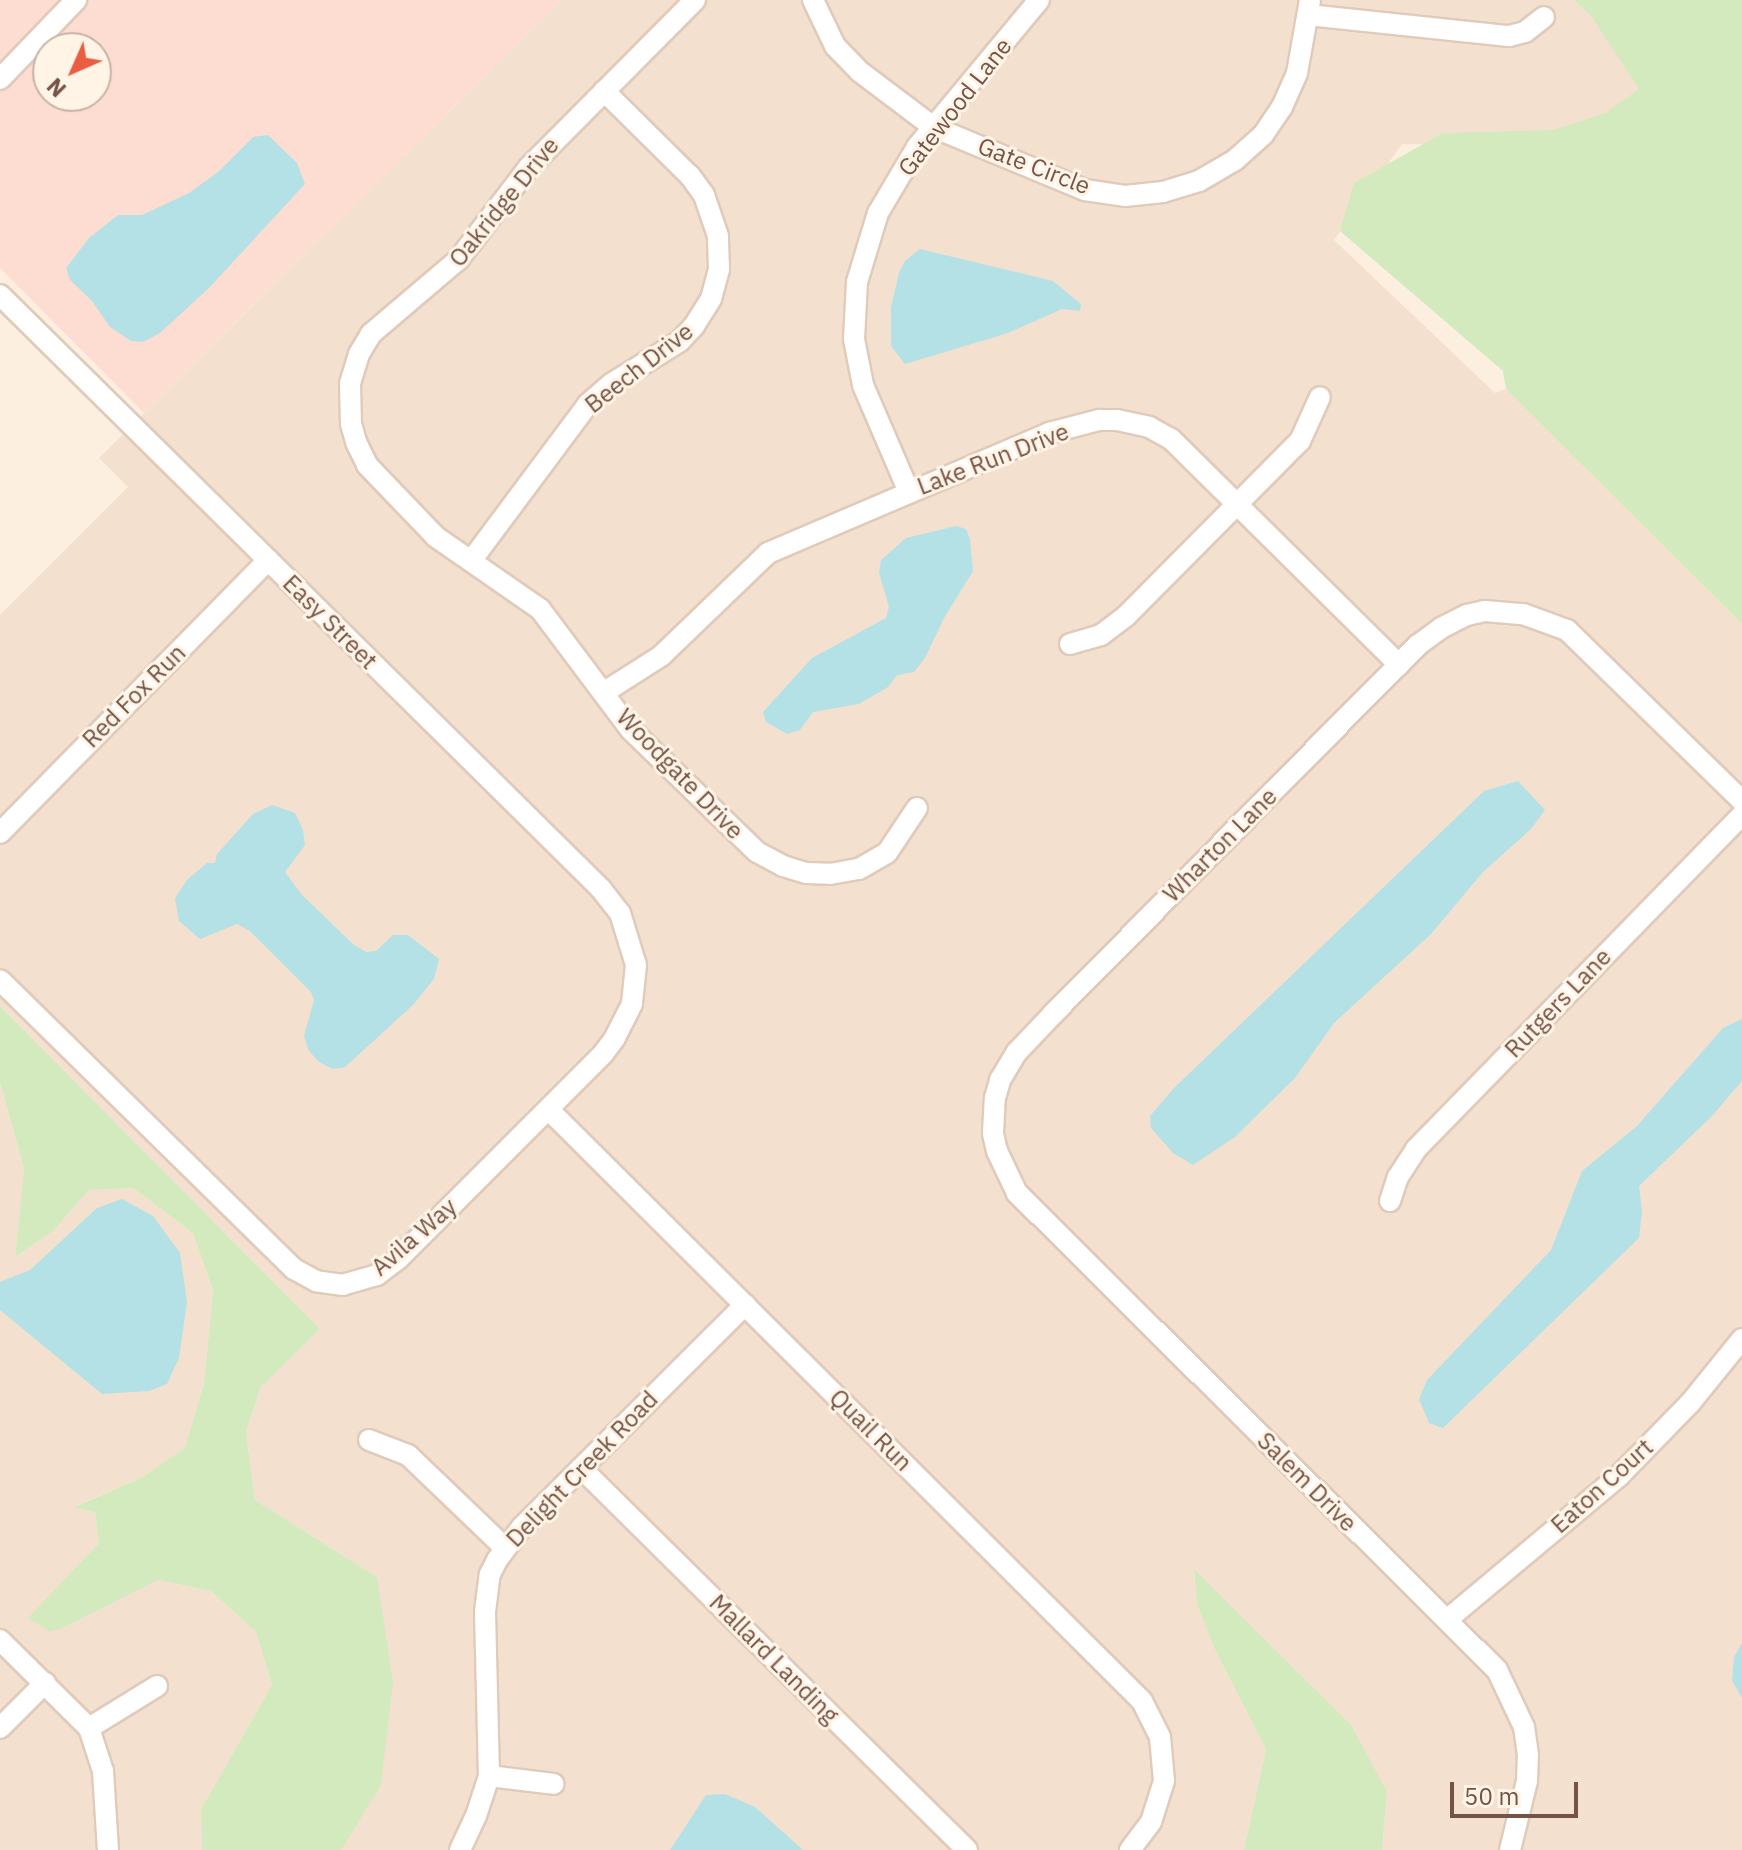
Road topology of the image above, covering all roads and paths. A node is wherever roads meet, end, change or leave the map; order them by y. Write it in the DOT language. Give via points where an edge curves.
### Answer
graph roads {
  1 [pos="76,0"];
  2 [pos="695,0"];
  3 [pos="813,0"];
  4 [pos="1039,0"];
  5 [pos="1309,7"];
  6 [pos="1544,17"];
  7 [pos="0,79"];
  8 [pos="604,91"];
  9 [pos="933,127"];
  10 [pos="0,295"];
  11 [pos="1320,397"];
  12 [pos="909,492"];
  13 [pos="1238,504"];
  14 [pos="268,560"];
  15 [pos="471,561"];
  16 [pos="1070,644"];
  17 [pos="1399,665"];
  18 [pos="603,693"];
  19 [pos="1742,801"];
  20 [pos="917,808"];
  21 [pos="1742,815"];
  22 [pos="0,833"];
  23 [pos="636,965"];
  24 [pos="0,980"];
  25 [pos="549,1110"];
  26 [pos="997,1151"];
  27 [pos="1390,1201"];
  28 [pos="745,1305"];
  29 [pos="1742,1339"];
  30 [pos="369,1440"];
  31 [pos="581,1468"];
  32 [pos="504,1547"];
  33 [pos="1448,1619"];
  34 [pos="0,1640"];
  35 [pos="45,1683"];
  36 [pos="157,1686"];
  37 [pos="0,1728"];
  38 [pos="89,1728"];
  39 [pos="489,1776"];
  40 [pos="554,1784"];
  41 [pos="108,1850"];
  42 [pos="460,1850"];
  43 [pos="967,1850"];
  44 [pos="1130,1850"];
  45 [pos="1510,1850"];
  1 -- 7 [label="street"];
  2 -- 8 [label="street, Oakridge Drive"];
  3 -- 9 [label="street, Gate Circle" via="835,46 851,63"];
  4 -- 9 [label="street, Gatewood Lane"];
  5 -- 6 [label="street" via="1509,36 1525,32"];
  5 -- 9 [label="street, Gate Circle" via="1297,73 1282,107 1263,135 1235,160 1199,181 1125,196 1085,190"];
  8 -- 15 [label="street, Beech Drive" via="704,195 718,236 719,269 711,299 680,341 588,404"];
  8 -- 15 [label="street, Oakridge Drive" via="529,167 459,259 371,334 354,369 351,424 367,465 436,537"];
  9 -- 12 [label="street, Gatewood Lane" via="878,213 854,306 863,385"];
  10 -- 14 [label="street, Easy Street"];
  11 -- 13 [label="street" via="1300,441"];
  12 -- 13 [label="street, Lake Run Drive" via="1049,433 1117,420 1149,427 1171,439"];
  12 -- 18 [label="street, Lake Run Drive" via="768,553 661,656"];
  13 -- 16 [label="street" via="1114,626"];
  13 -- 17 [label="street, Lake Run Drive"];
  14 -- 22 [label="street, Red Fox Run"];
  14 -- 23 [label="street, Easy Street" via="601,889 620,913"];
  15 -- 18 [label="street, Woodgate Drive" via="540,609"];
  17 -- 19 [label="street, Wharton Lane" via="1430,635 1467,615 1523,614 1551,622 1580,640"];
  17 -- 26 [label="street, Wharton Lane" via="1017,1052 995,1098"];
  18 -- 20 [label="street, Woodgate Drive" via="631,730 757,852 783,866 806,873 847,872 873,863 887,853"];
  21 -- 27 [label="street, Rutgers Lane" via="1416,1149"];
  23 -- 25 [label="street, Avila Way" via="632,1004 615,1038"];
  24 -- 25 [label="street, Avila Way" via="289,1264 316,1281 354,1283 388,1267"];
  25 -- 28 [label="street, Quail Run"];
  26 -- 33 [label="street, Salem Drive" via="1009,1181 1037,1214"];
  28 -- 31 [label="street, Delight Creek Road"];
  28 -- 44 [label="street, Quail Run" via="1124,1681 1155,1724 1164,1766 1159,1803"];
  29 -- 33 [label="street, Eaton Court" via="1691,1402 1619,1476"];
  30 -- 32 [label="street" via="408,1455"];
  31 -- 32 [label="street, Delight Creek Road"];
  31 -- 43 [label="street, Mallard Landing"];
  32 -- 39 [label="street, Delight Creek Road" via="490,1574 485,1612"];
  33 -- 45 [label="street, Salem Drive" via="1497,1670 1524,1727 1527,1781"];
  34 -- 35 [label="street"];
  35 -- 37 [label="street"];
  35 -- 38 [label="street"];
  36 -- 38 [label="street"];
  38 -- 41 [label="street" via="103,1771"];
  39 -- 40 [label="street"];
  39 -- 42 [label="street, Delight Creek Road"];
}
